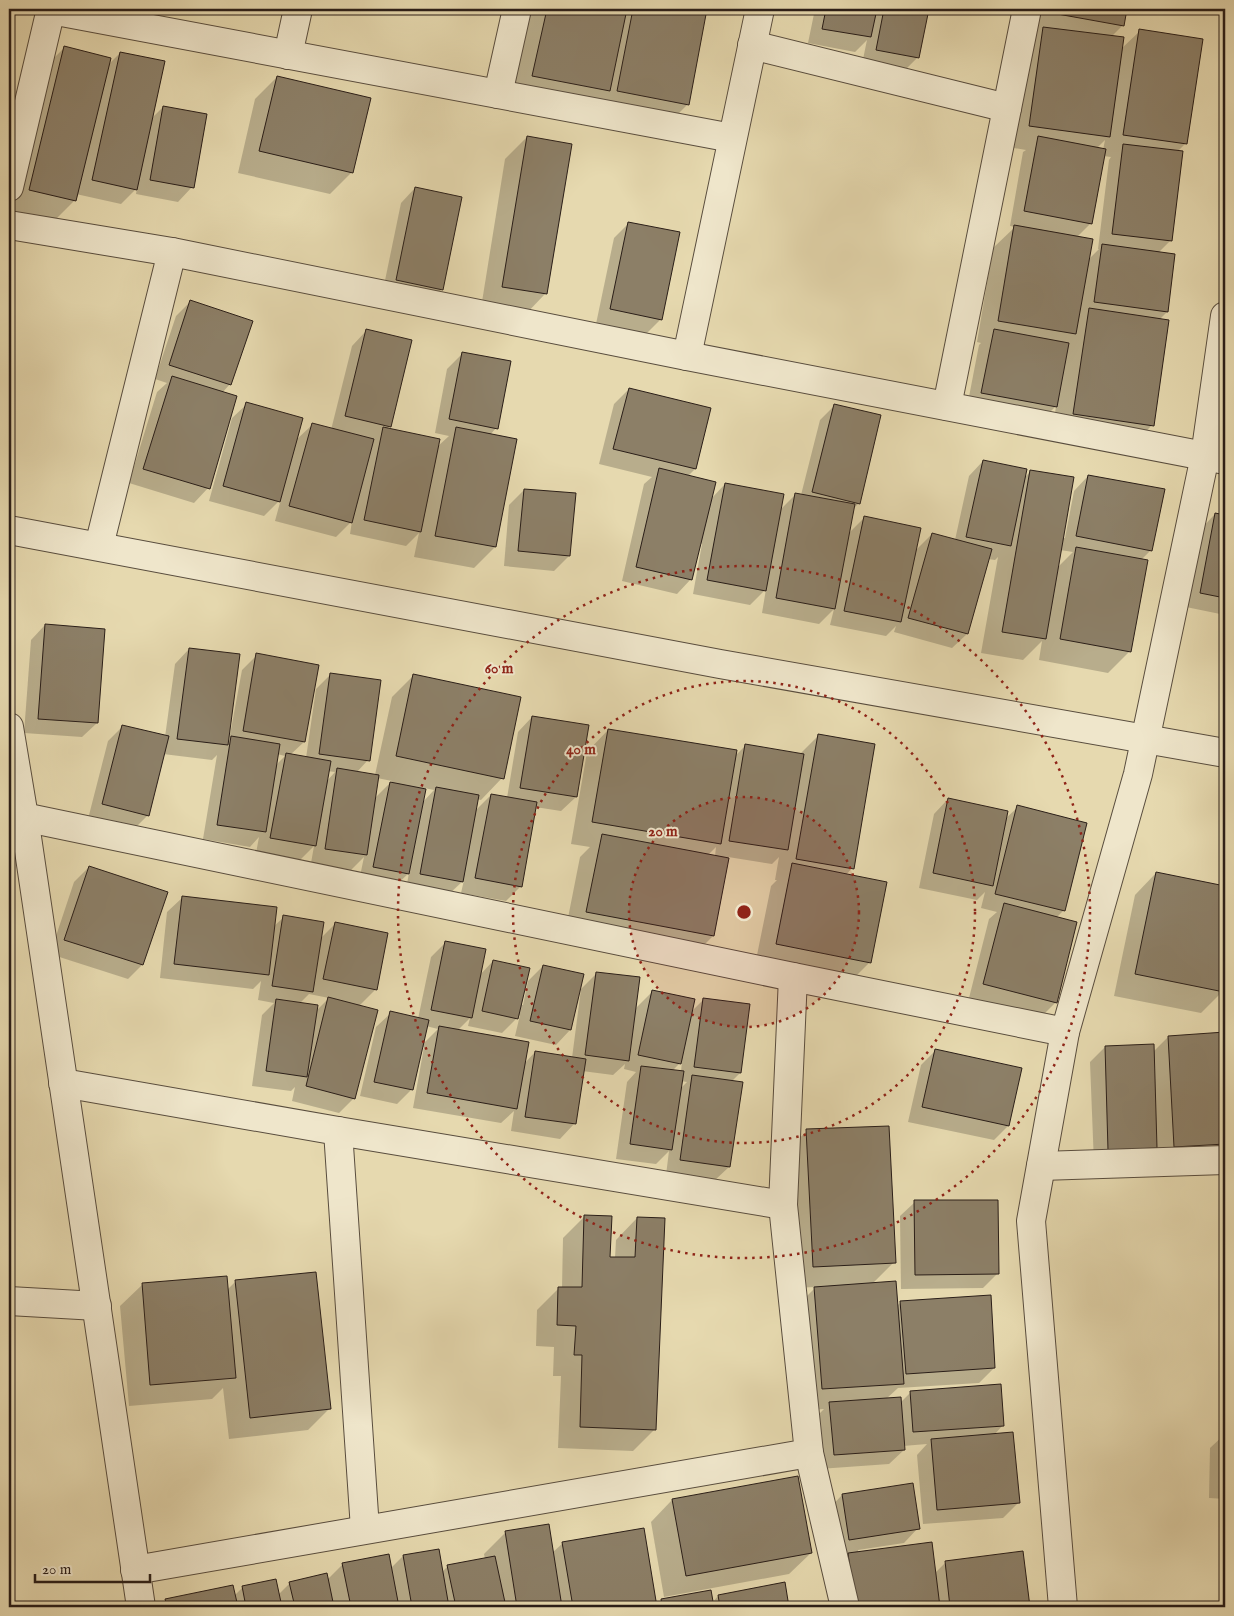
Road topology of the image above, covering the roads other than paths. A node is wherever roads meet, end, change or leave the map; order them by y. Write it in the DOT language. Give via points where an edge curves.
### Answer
graph roads {
  1 [pos="51,9"];
  2 [pos="298,9"];
  3 [pos="517,9"];
  4 [pos="760,9"];
  5 [pos="1026,9"];
  6 [pos="752,44"];
  7 [pos="288,55"];
  8 [pos="498,94"];
  9 [pos="1007,108"];
  10 [pos="732,138"];
  11 [pos="9,187"];
  12 [pos="9,226"];
  13 [pos="172,252"];
  14 [pos="1225,316"];
  15 [pos="686,356"];
  16 [pos="947,406"];
  17 [pos="1215,458"];
  18 [pos="9,530"];
  19 [pos="99,546"];
  20 [pos="9,727"];
  21 [pos="1146,738"];
  22 [pos="1225,753"];
  23 [pos="16,816"];
  24 [pos="793,977"];
  25 [pos="1065,1032"];
  26 [pos="63,1083"];
  27 [pos="338,1131"];
  28 [pos="1225,1160"];
  29 [pos="1041,1166"];
  30 [pos="783,1206"];
  31 [pos="9,1301"];
  32 [pos="97,1306"];
  33 [pos="809,1453"];
  34 [pos="365,1529"];
  35 [pos="135,1570"];
  36 [pos="141,1607"];
  37 [pos="845,1607"];
  38 [pos="1063,1607"];
  1 -- 7 [label="street"];
  1 -- 11 [label="street"];
  2 -- 7 [label="street"];
  3 -- 8 [label="street"];
  4 -- 6 [label="street"];
  5 -- 9 [label="street"];
  6 -- 9 [label="street"];
  6 -- 10 [label="street"];
  7 -- 8 [label="street"];
  8 -- 10 [label="street"];
  9 -- 16 [label="street"];
  10 -- 15 [label="street"];
  12 -- 13 [label="street"];
  13 -- 15 [label="street"];
  13 -- 19 [label="street"];
  14 -- 17 [label="street"];
  15 -- 16 [label="street"];
  16 -- 17 [label="street"];
  17 -- 21 [label="street"];
  18 -- 19 [label="street"];
  19 -- 21 [label="street" via="710,662"];
  20 -- 23 [label="street"];
  21 -- 22 [label="street"];
  21 -- 25 [label="street"];
  23 -- 24 [label="street"];
  23 -- 26 [label="street"];
  24 -- 25 [label="street"];
  24 -- 30 [label="street"];
  25 -- 29 [label="street"];
  26 -- 27 [label="street"];
  26 -- 32 [label="street"];
  27 -- 30 [label="street"];
  27 -- 34 [label="street"];
  28 -- 29 [label="street"];
  29 -- 38 [label="street" via="1031,1221"];
  30 -- 33 [label="street"];
  31 -- 32 [label="street"];
  32 -- 35 [label="street"];
  33 -- 34 [label="street"];
  33 -- 37 [label="street"];
  34 -- 35 [label="street"];
  35 -- 36 [label="street"];
}
